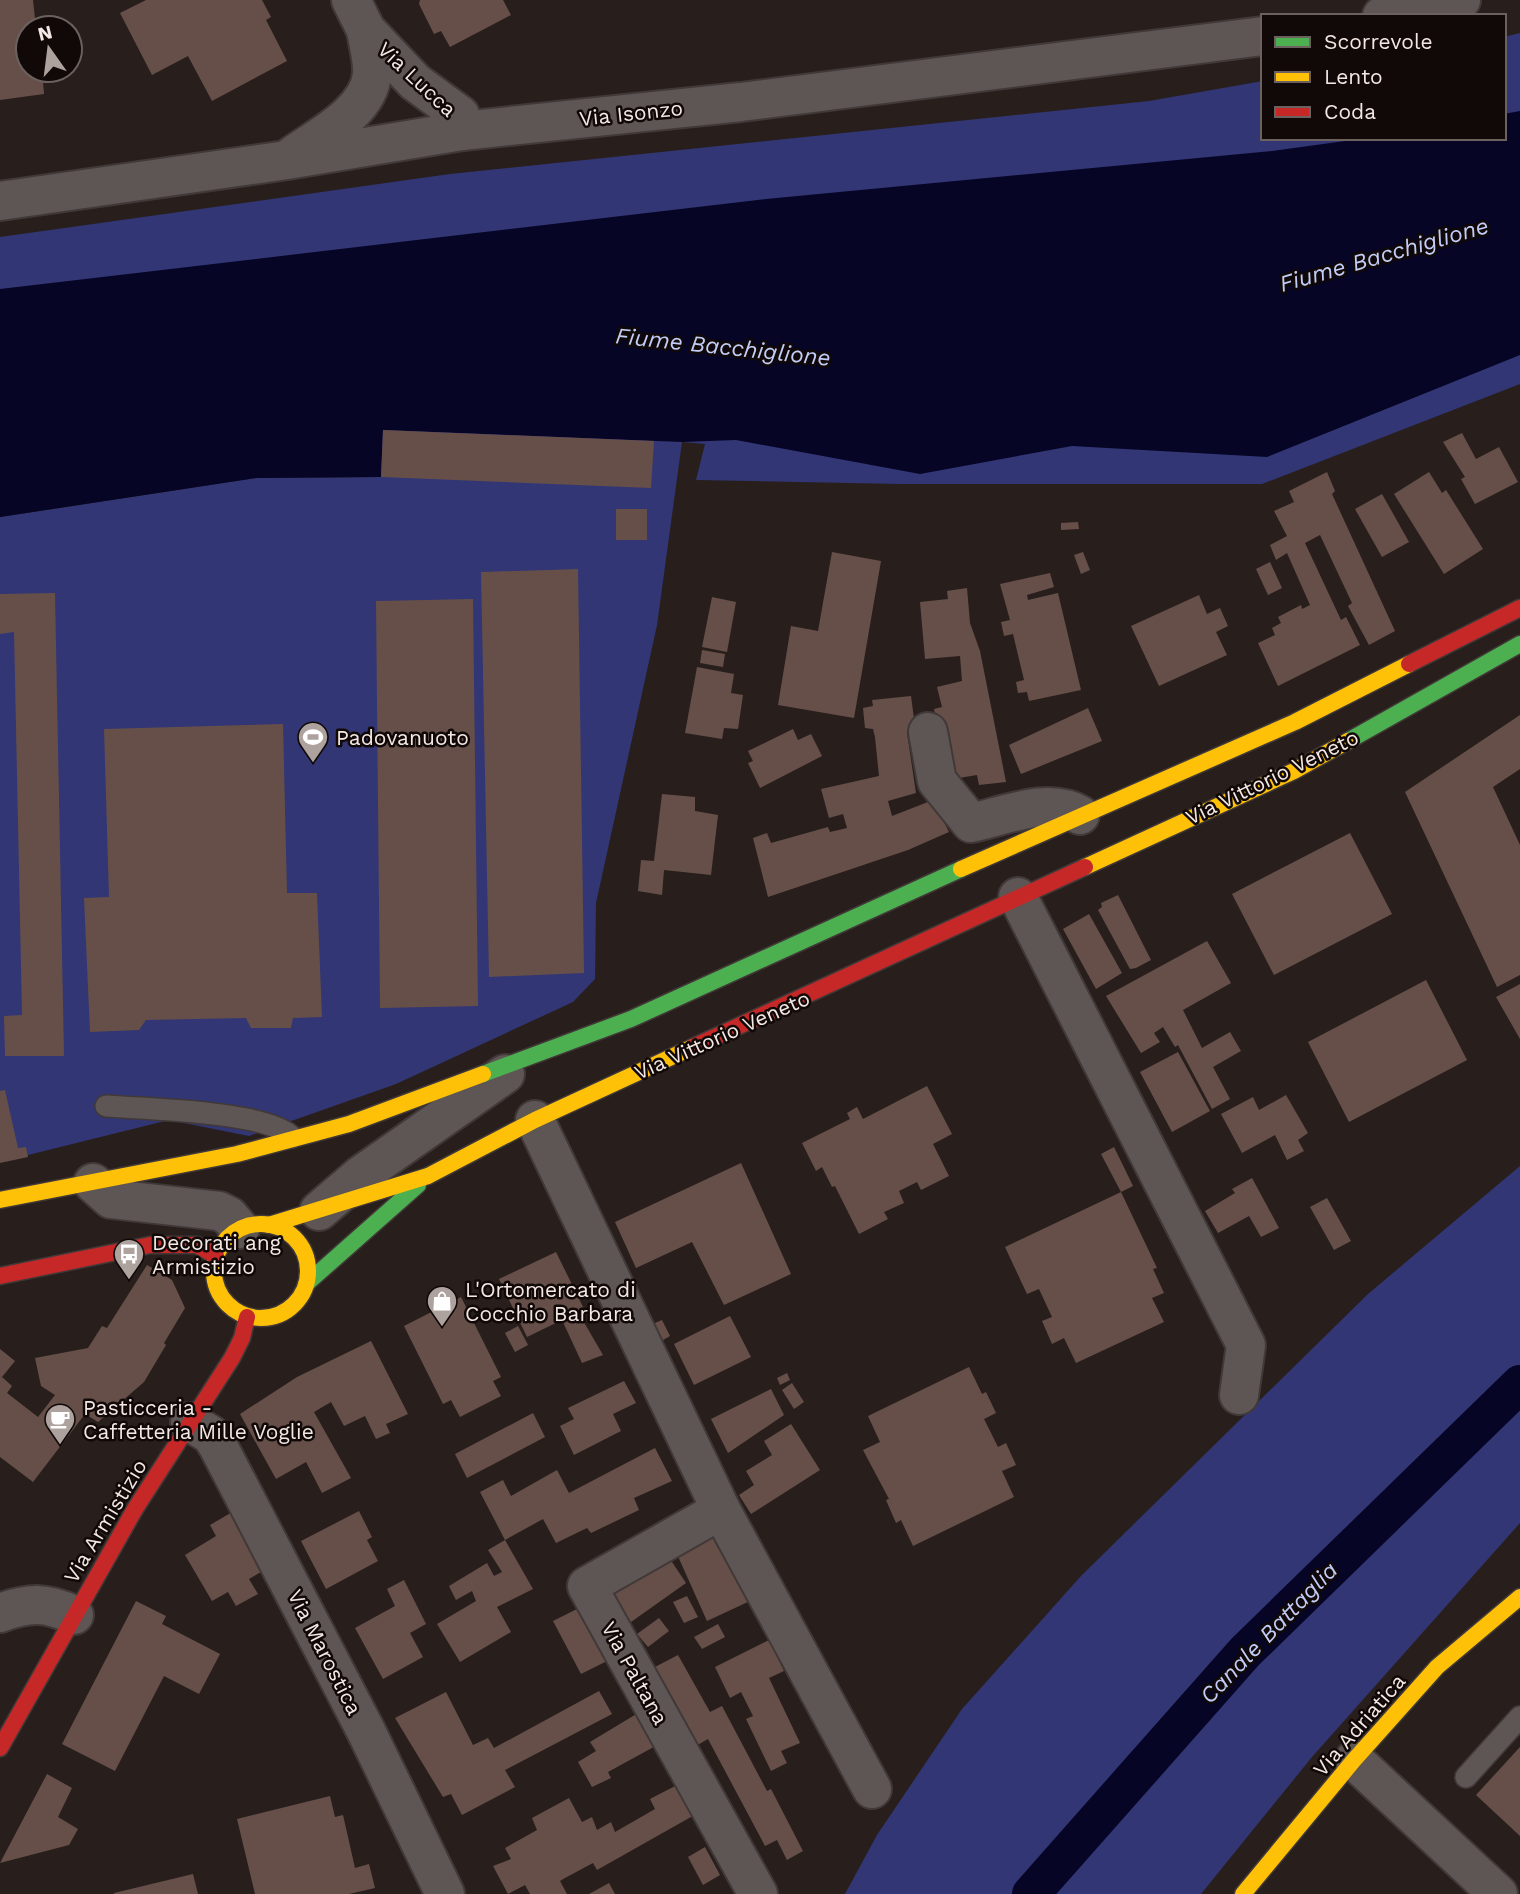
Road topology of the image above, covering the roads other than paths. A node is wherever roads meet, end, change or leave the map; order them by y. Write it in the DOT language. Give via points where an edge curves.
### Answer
graph roads {
  1 [pos="1461,0"];
  2 [pos="1392,14"];
  3 [pos="359,15"];
  4 [pos="1261,36"];
  5 [pos="462,131"];
  6 [pos="287,160"];
  7 [pos="0,201"];
  8 [pos="1520,608"];
  9 [pos="1520,644"];
  10 [pos="928,732"];
  11 [pos="1080,815"];
  12 [pos="1018,897"];
  13 [pos="530,1057"];
  14 [pos="106,1106"];
  15 [pos="534,1120"];
  16 [pos="294,1139"];
  17 [pos="428,1176"];
  18 [pos="93,1183"];
  19 [pos="0,1200"];
  20 [pos="319,1211"];
  21 [pos="242,1237"];
  22 [pos="0,1276"];
  23 [pos="306,1284"];
  24 [pos="247,1317"];
  25 [pos="1239,1395"];
  26 [pos="190,1422"];
  27 [pos="721,1510"];
  28 [pos="1520,1597"];
  29 [pos="0,1612"];
  30 [pos="74,1615"];
  31 [pos="1520,1717"];
  32 [pos="0,1748"];
  33 [pos="1354,1760"];
  34 [pos="1466,1777"];
  35 [pos="872,1789"];
  36 [pos="445,1894"];
  37 [pos="758,1894"];
  38 [pos="1242,1894"];
  39 [pos="1498,1894"];
  1 -- 2 [label="street"];
  3 -- 5 [label="street, Via Lucca" via="415,82 460,115"];
  3 -- 6 [label="street, Via Lucca" via="372,75 363,96 347,115"];
  4 -- 5 [label="street, Via Isonzo" via="741,102"];
  5 -- 6 [label="street, Via Isonzo"];
  6 -- 7 [label="street, Via Isonzo"];
  8 -- 11 [label="street, Via Vittorio Veneto" via="1295,722"];
  9 -- 12 [label="street, Via Vittorio Veneto" via="1294,771"];
  10 -- 11 [label="street" via="937,781 971,824 1041,807 1068,808"];
  11 -- 13 [label="street, Via Vittorio Veneto" via="631,1019"];
  12 -- 15 [label="street, Via Vittorio Veneto"];
  12 -- 25 [label="street" via="1246,1345"];
  13 -- 16 [label="street, Via Vittorio Veneto" via="349,1124"];
  13 -- 20 [label="street, Via Vittorio Veneto" via="360,1175"];
  14 -- 16 [label="lane" via="251,1120 285,1129"];
  15 -- 17 [label="street, Via Vittorio Veneto"];
  15 -- 27 [label="street"];
  16 -- 18 [label="street, Via Vittorio Veneto"];
  17 -- 20 [label="street, Via Vittorio Veneto"];
  17 -- 23 [label="street, Via Vittorio Veneto"];
  18 -- 19 [label="street, Via Vittorio Veneto"];
  18 -- 21 [label="street" via="111,1199 219,1210 229,1216"];
  20 -- 21 [label="street, Via Vittorio Veneto"];
  21 -- 22 [label="street" via="197,1245 150,1245"];
  21 -- 23 [label="street" via="290,1235 305,1253"];
  21 -- 24 [label="street" via="214,1270 216,1286 234,1310"];
  23 -- 24 [label="street" via="285,1312 260,1319"];
  24 -- 26 [label="street, Via Armistizio" via="232,1358"];
  26 -- 30 [label="street, Via Armistizio"];
  26 -- 36 [label="street, Via Marostica" via="211,1435 218,1446"];
  27 -- 35 [label="street"];
  27 -- 37 [label="street, Via Paltana" via="587,1586"];
  28 -- 33 [label="street, Via Adriatica" via="1437,1667"];
  29 -- 30 [label="street" via="20,1605 52,1605"];
  30 -- 32 [label="street, Via Armistizio"];
  31 -- 34 [label="lane"];
  33 -- 38 [label="street, Via Adriatica"];
  33 -- 39 [label="street"];
}
